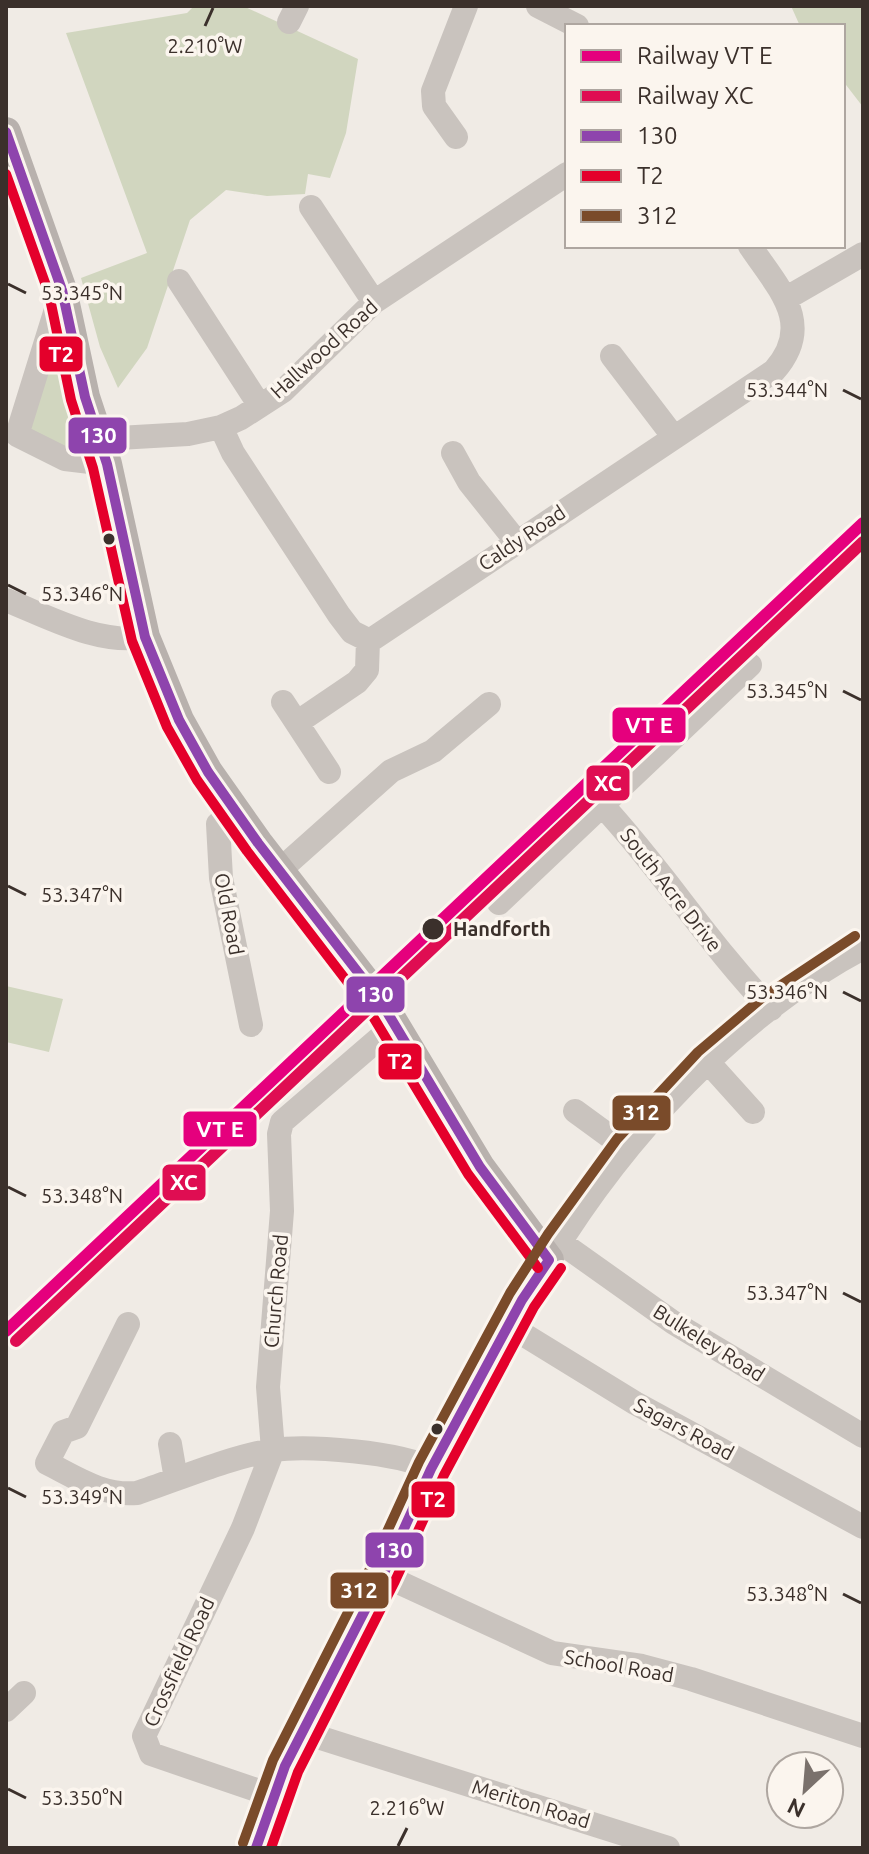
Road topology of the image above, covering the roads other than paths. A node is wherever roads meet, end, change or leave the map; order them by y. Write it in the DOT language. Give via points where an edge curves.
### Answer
graph roads {
  1 [pos="466,6"];
  2 [pos="538,6"];
  3 [pos="573,24"];
  4 [pos="6,132"];
  5 [pos="456,137"];
  6 [pos="565,175"];
  7 [pos="311,207"];
  8 [pos="751,248"];
  9 [pos="863,254"];
  10 [pos="179,281"];
  11 [pos="62,290"];
  12 [pos="785,299"];
  13 [pos="374,302"];
  14 [pos="612,356"];
  15 [pos="260,406"];
  16 [pos="221,427"];
  17 [pos="673,436"];
  18 [pos="104,452"];
  19 [pos="452,453"];
  20 [pos="516,541"];
  21 [pos="6,600"];
  22 [pos="145,637"];
  23 [pos="368,640"];
  24 [pos="750,665"];
  25 [pos="283,702"];
  26 [pos="489,704"];
  27 [pos="298,722"];
  28 [pos="329,772"];
  29 [pos="603,806"];
  30 [pos="236,811"];
  31 [pos="280,870"];
  32 [pos="499,903"];
  33 [pos="863,948"];
  34 [pos="771,1009"];
  35 [pos="391,1016"];
  36 [pos="251,1025"];
  37 [pos="708,1062"];
  38 [pos="575,1111"];
  39 [pos="753,1113"];
  40 [pos="627,1149"];
  41 [pos="555,1251"];
  42 [pos="128,1324"];
  43 [pos="508,1325"];
  44 [pos="863,1436"];
  45 [pos="170,1444"];
  46 [pos="273,1450"];
  47 [pos="431,1469"];
  48 [pos="176,1479"];
  49 [pos="863,1527"];
  50 [pos="383,1575"];
  51 [pos="24,1693"];
  52 [pos="6,1710"];
  53 [pos="302,1732"];
  54 [pos="863,1736"];
  55 [pos="274,1796"];
  56 [pos="256,1848"];
  57 [pos="668,1848"];
  1 -- 5 [label="street" via="433,91 434,106"];
  2 -- 3 [label="street"];
  4 -- 11 [label="main road"];
  6 -- 13 [label="street, Hallwood Road"];
  7 -- 13 [label="street"];
  8 -- 12 [label="street, Caldy Road"];
  9 -- 12 [label="street"];
  10 -- 15 [label="street"];
  11 -- 18 [label="main road" via="85,397"];
  11 -- 18 [label="street, Hallwood Road" via="17,435 65,459"];
  12 -- 17 [label="street, Caldy Road" via="794,332 785,359 736,399"];
  13 -- 15 [label="street, Hallwood Road" via="283,391"];
  14 -- 17 [label="street"];
  15 -- 16 [label="street, Hallwood Road"];
  16 -- 18 [label="street, Hallwood Road"];
  16 -- 23 [label="street" via="339,615 352,632"];
  17 -- 20 [label="street, Caldy Road"];
  18 -- 22 [label="main road"];
  19 -- 20 [label="street"];
  20 -- 23 [label="street, Caldy Road"];
  21 -- 22 [label="street" via="101,635 122,640"];
  22 -- 30 [label="main road" via="179,720"];
  23 -- 27 [label="street" via="367,670 357,682"];
  24 -- 29 [label="street"];
  25 -- 27 [label="street"];
  26 -- 31 [label="street" via="433,751 391,771"];
  27 -- 28 [label="street"];
  29 -- 32 [label="street"];
  29 -- 34 [label="street, South Acre Drive"];
  30 -- 31 [label="main road"];
  30 -- 36 [label="street, Old Road" via="218,824 218,855"];
  31 -- 35 [label="main road"];
  33 -- 34 [label="street"];
  34 -- 37 [label="street"];
  35 -- 41 [label="main road" via="480,1167"];
  35 -- 46 [label="street, Church Road" via="282,1122 282,1211 269,1264"];
  37 -- 39 [label="street"];
  37 -- 40 [label="street"];
  38 -- 40 [label="street"];
  40 -- 41 [label="street"];
  41 -- 43 [label="main road"];
  41 -- 44 [label="street, Bulkeley Road"];
  42 -- 48 [label="street" via="77,1427 63,1432 47,1463 116,1495"];
  43 -- 47 [label="main road"];
  43 -- 49 [label="street, Sagars Road" via="635,1403"];
  45 -- 48 [label="street"];
  46 -- 47 [label="street" via="357,1452 420,1462"];
  46 -- 48 [label="street"];
  46 -- 55 [label="street, Crossfield Road" via="243,1528 144,1736 151,1754"];
  47 -- 50 [label="main road"];
  50 -- 53 [label="main road"];
  50 -- 54 [label="street, School Road" via="552,1653 691,1679"];
  51 -- 52 [label="street"];
  53 -- 55 [label="main road"];
  53 -- 57 [label="street, Meriton Road"];
  55 -- 56 [label="main road"];
}
